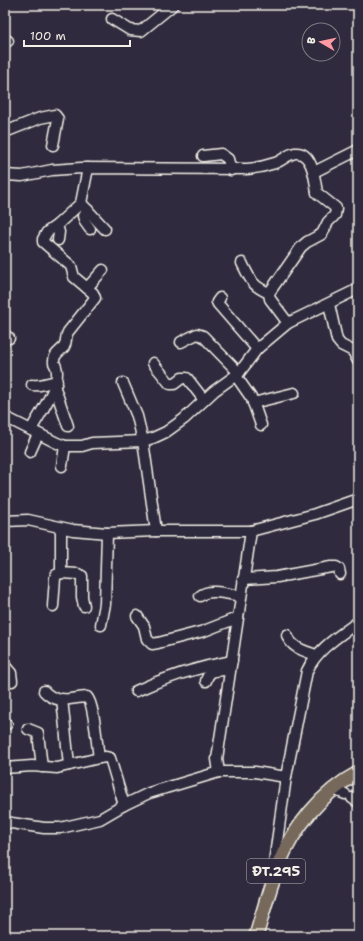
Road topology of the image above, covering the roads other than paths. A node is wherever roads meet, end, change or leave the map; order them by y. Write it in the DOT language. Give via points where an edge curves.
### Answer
graph roads {
  1 [pos="173,5"];
  2 [pos="112,19"];
  3 [pos="5,132"];
  4 [pos="54,145"];
  5 [pos="358,150"];
  6 [pos="203,156"];
  7 [pos="88,168"];
  8 [pos="231,170"];
  9 [pos="314,172"];
  10 [pos="5,175"];
  11 [pos="81,203"];
  12 [pos="88,210"];
  13 [pos="58,225"];
  14 [pos="90,229"];
  15 [pos="105,229"];
  16 [pos="58,240"];
  17 [pos="242,263"];
  18 [pos="103,270"];
  19 [pos="87,288"];
  20 [pos="358,289"];
  21 [pos="269,293"];
  22 [pos="220,298"];
  23 [pos="329,304"];
  24 [pos="288,323"];
  25 [pos="181,342"];
  26 [pos="258,349"];
  27 [pos="358,361"];
  28 [pos="153,364"];
  29 [pos="238,374"];
  30 [pos="123,383"];
  31 [pos="32,385"];
  32 [pos="56,385"];
  33 [pos="294,392"];
  34 [pos="204,400"];
  35 [pos="253,403"];
  36 [pos="5,417"];
  37 [pos="260,425"];
  38 [pos="68,426"];
  39 [pos="34,432"];
  40 [pos="143,441"];
  41 [pos="65,446"];
  42 [pos="30,452"];
  43 [pos="62,466"];
  44 [pos="358,499"];
  45 [pos="5,521"];
  46 [pos="61,528"];
  47 [pos="156,531"];
  48 [pos="251,531"];
  49 [pos="107,533"];
  50 [pos="61,573"];
  51 [pos="340,574"];
  52 [pos="243,580"];
  53 [pos="200,596"];
  54 [pos="240,598"];
  55 [pos="229,600"];
  56 [pos="53,606"];
  57 [pos="84,606"];
  58 [pos="137,616"];
  59 [pos="237,618"];
  60 [pos="358,622"];
  61 [pos="101,625"];
  62 [pos="287,635"];
  63 [pos="316,655"];
  64 [pos="231,665"];
  65 [pos="5,666"];
  66 [pos="12,681"];
  67 [pos="206,681"];
  68 [pos="44,691"];
  69 [pos="136,691"];
  70 [pos="62,699"];
  71 [pos="28,729"];
  72 [pos="99,758"];
  73 [pos="69,765"];
  74 [pos="42,767"];
  75 [pos="5,768"];
  76 [pos="219,772"];
  77 [pos="358,773"];
  78 [pos="286,781"];
  79 [pos="347,796"];
  80 [pos="124,805"];
  81 [pos="5,822"];
  82 [pos="271,884"];
  83 [pos="256,936"];
  1 -- 2 [label="street" via="141,31 130,30"];
  3 -- 4 [label="street" via="55,115 58,119"];
  5 -- 9 [label="street"];
  6 -- 8 [label="street" via="221,154 228,159"];
  7 -- 8 [label="street"];
  7 -- 10 [label="street" via="52,170 22,176"];
  7 -- 11 [label="street"];
  8 -- 9 [label="street" via="265,166 293,153 299,153 308,159"];
  9 -- 21 [label="street" via="317,193 336,208 334,215 322,234 301,247"];
  11 -- 12 [label="street"];
  11 -- 13 [label="street"];
  12 -- 14 [label="street" via="83,216"];
  12 -- 15 [label="street"];
  13 -- 16 [label="street"];
  13 -- 19 [label="street" via="47,232 43,239 44,244 71,266 74,278"];
  17 -- 21 [label="street" via="252,282"];
  18 -- 19 [label="street"];
  19 -- 32 [label="street" via="95,298 65,336 65,346 55,356 54,363 58,372"];
  20 -- 23 [label="street"];
  21 -- 24 [label="street" via="270,299"];
  22 -- 26 [label="street" via="218,304"];
  23 -- 24 [label="street"];
  23 -- 27 [label="street" via="336,340 354,351"];
  24 -- 26 [label="street"];
  25 -- 29 [label="street" via="197,334 203,336"];
  26 -- 29 [label="street"];
  28 -- 34 [label="street" via="170,384 187,378"];
  29 -- 34 [label="street"];
  29 -- 35 [label="street"];
  30 -- 40 [label="street" via="137,416"];
  31 -- 32 [label="street" via="39,386 51,381"];
  32 -- 38 [label="street"];
  32 -- 39 [label="street"];
  33 -- 35 [label="street"];
  34 -- 40 [label="street" via="166,432"];
  35 -- 37 [label="street"];
  36 -- 39 [label="street"];
  39 -- 41 [label="street"];
  39 -- 42 [label="street"];
  40 -- 41 [label="street"];
  40 -- 47 [label="street"];
  41 -- 43 [label="street"];
  44 -- 48 [label="street" via="315,514"];
  45 -- 46 [label="street" via="28,520"];
  46 -- 49 [label="street"];
  46 -- 50 [label="street"];
  47 -- 48 [label="street"];
  47 -- 49 [label="street"];
  48 -- 52 [label="street"];
  49 -- 61 [label="street" via="105,604"];
  50 -- 56 [label="street" via="55,578"];
  50 -- 57 [label="street" via="82,576"];
  51 -- 52 [label="street" via="339,569 331,567 277,577"];
  52 -- 54 [label="street"];
  53 -- 54 [label="street" via="205,592 212,592"];
  54 -- 55 [label="street"];
  54 -- 59 [label="street"];
  58 -- 59 [label="street" via="144,626 147,639 152,644 204,631"];
  59 -- 64 [label="street"];
  60 -- 63 [label="street"];
  62 -- 63 [label="street" via="295,647"];
  63 -- 78 [label="street" via="306,675"];
  64 -- 67 [label="street" via="214,671 208,675"];
  64 -- 69 [label="street" via="201,668"];
  64 -- 76 [label="street" via="218,759"];
  65 -- 66 [label="street" via="11,673"];
  68 -- 70 [label="street" via="56,700"];
  70 -- 72 [label="street" via="89,698"];
  70 -- 73 [label="street"];
  71 -- 74 [label="street" via="38,733"];
  72 -- 73 [label="street"];
  72 -- 80 [label="street" via="111,759"];
  73 -- 74 [label="street" via="57,768"];
  74 -- 75 [label="street"];
  76 -- 78 [label="street" via="255,772"];
  76 -- 80 [label="street" via="163,788"];
  77 -- 79 [label="main road, ĐT.295"];
  78 -- 82 [label="street"];
  79 -- 82 [label="main road, ĐT.295" via="313,809 284,852"];
  80 -- 81 [label="street" via="100,819 60,828"];
  82 -- 83 [label="main road, ĐT.295"];
}
